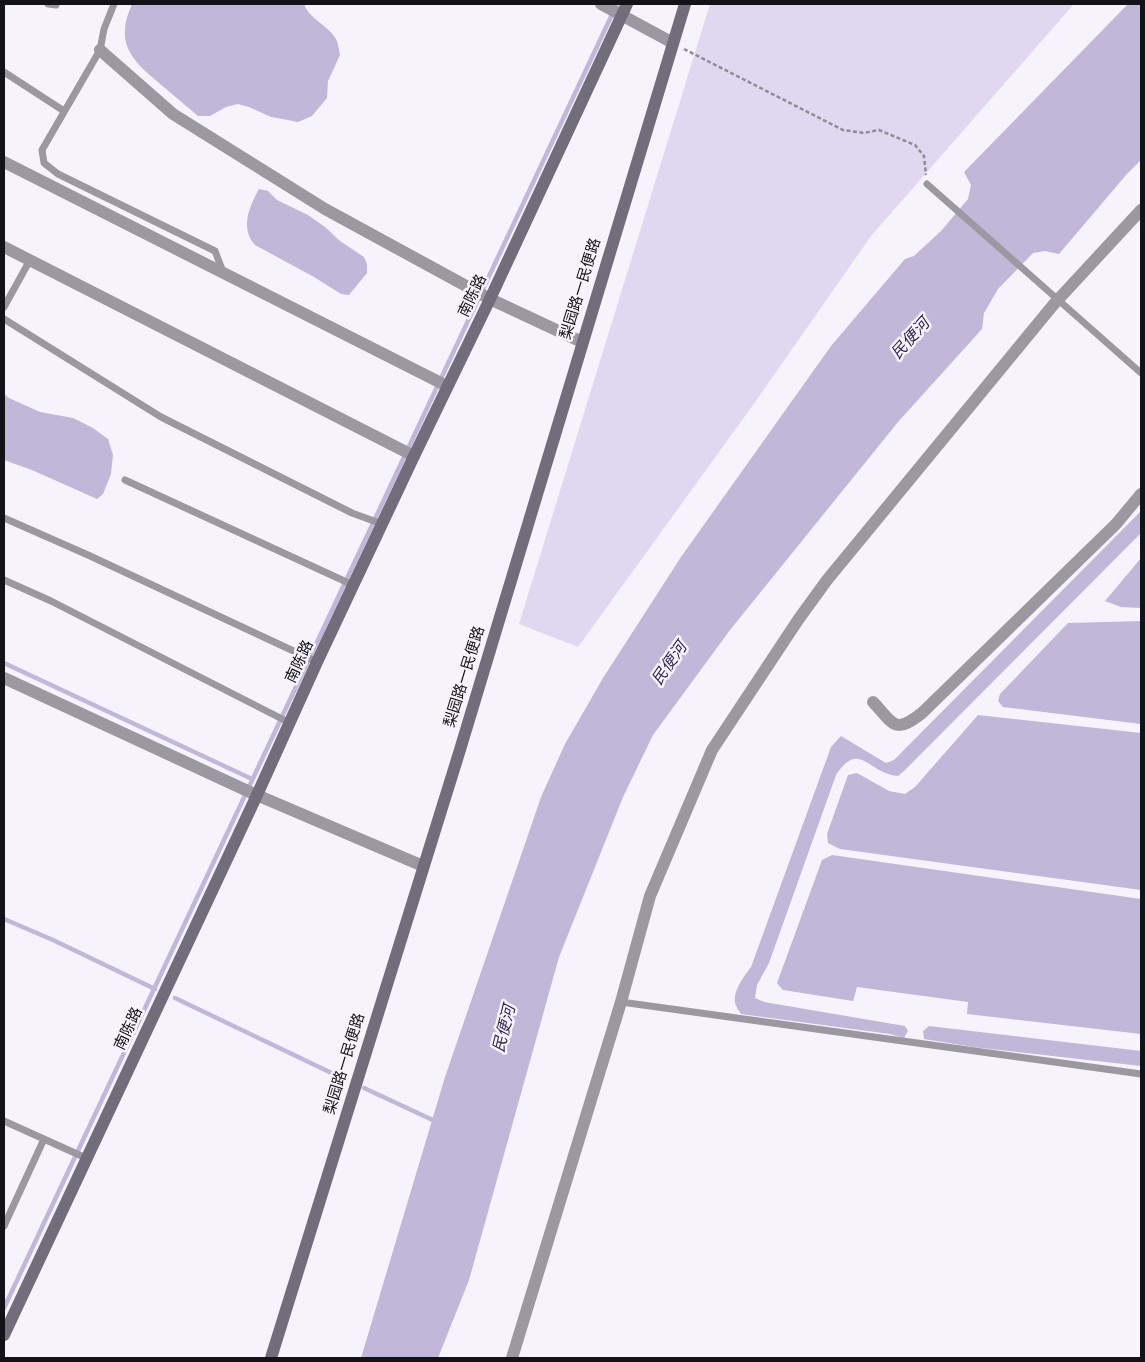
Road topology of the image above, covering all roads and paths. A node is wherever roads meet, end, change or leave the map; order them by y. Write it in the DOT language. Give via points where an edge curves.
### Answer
graph roads {
  1 [pos="114,4"];
  2 [pos="628,4"];
  3 [pos="685,4"];
  4 [pos="612,10"];
  5 [pos="673,43"];
  6 [pos="100,50"];
  7 [pos="4,72"];
  8 [pos="64,111"];
  9 [pos="4,162"];
  10 [pos="927,184"];
  11 [pos="1141,210"];
  12 [pos="4,247"];
  13 [pos="30,260"];
  14 [pos="223,273"];
  15 [pos="484,295"];
  16 [pos="1057,300"];
  17 [pos="4,306"];
  18 [pos="4,319"];
  19 [pos="582,342"];
  20 [pos="1141,373"];
  21 [pos="441,383"];
  22 [pos="408,453"];
  23 [pos="125,480"];
  24 [pos="1141,494"];
  25 [pos="4,518"];
  26 [pos="380,524"];
  27 [pos="4,580"];
  28 [pos="352,585"];
  29 [pos="316,661"];
  30 [pos="4,678"];
  31 [pos="872,702"];
  32 [pos="288,722"];
  33 [pos="250,792"];
  34 [pos="423,866"];
  35 [pos="621,1002"];
  36 [pos="1141,1074"];
  37 [pos="4,1121"];
  38 [pos="44,1139"];
  39 [pos="84,1157"];
  40 [pos="4,1226"];
  41 [pos="4,1335"];
  42 [pos="271,1358"];
  43 [pos="512,1358"];
  1 -- 6 [label="lane"];
  2 -- 4 [label="street, 南陈路"];
  3 -- 5 [label="street, 梨园路一民便路"];
  4 -- 5 [label="street"];
  4 -- 15 [label="street, 南陈路"];
  5 -- 10 [label="path" via="843,130 864,133 879,130 915,145 924,156"];
  5 -- 19 [label="street, 梨园路一民便路"];
  6 -- 8 [label="lane"];
  6 -- 15 [label="street" via="173,114 325,209"];
  7 -- 8 [label="lane"];
  8 -- 14 [label="lane" via="42,150 44,163 58,174 215,251"];
  9 -- 14 [label="street"];
  10 -- 16 [label="lane"];
  11 -- 16 [label="street"];
  12 -- 13 [label="street"];
  13 -- 17 [label="lane"];
  13 -- 22 [label="street"];
  14 -- 21 [label="street"];
  15 -- 19 [label="street"];
  15 -- 21 [label="street, 南陈路"];
  16 -- 20 [label="lane"];
  16 -- 35 [label="street" via="827,580 712,750 650,896"];
  18 -- 26 [label="lane" via="161,417"];
  19 -- 34 [label="street, 梨园路一民便路"];
  21 -- 22 [label="street, 南陈路"];
  22 -- 26 [label="street, 南陈路"];
  23 -- 28 [label="lane"];
  24 -- 31 [label="street" via="1116,524 917,717 900,726"];
  25 -- 29 [label="lane"];
  26 -- 28 [label="street, 南陈路"];
  27 -- 32 [label="lane" via="52,601"];
  28 -- 29 [label="street, 南陈路"];
  29 -- 32 [label="street, 南陈路"];
  30 -- 33 [label="street"];
  32 -- 33 [label="street, 南陈路"];
  33 -- 34 [label="street"];
  33 -- 39 [label="street, 南陈路"];
  34 -- 42 [label="street, 梨园路一民便路"];
  35 -- 36 [label="lane"];
  35 -- 43 [label="street"];
  37 -- 38 [label="lane"];
  38 -- 39 [label="lane"];
  38 -- 40 [label="lane"];
  39 -- 41 [label="street, 南陈路"];
}
